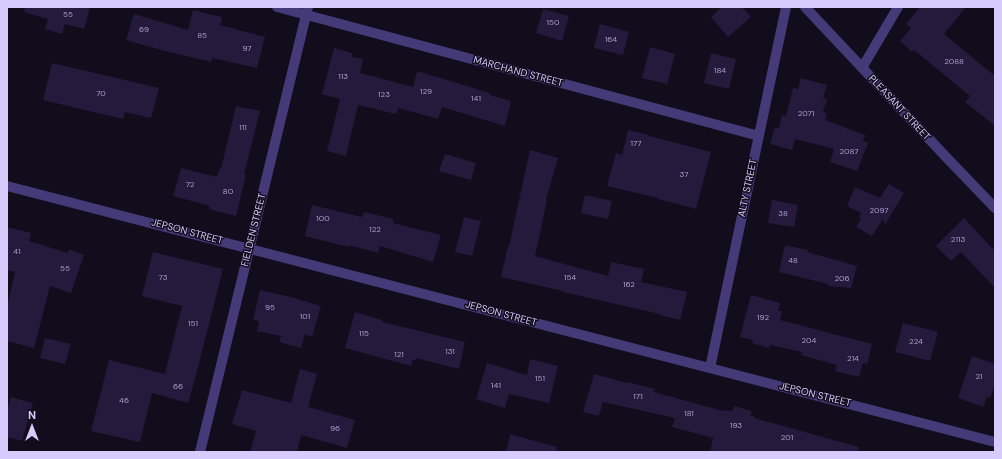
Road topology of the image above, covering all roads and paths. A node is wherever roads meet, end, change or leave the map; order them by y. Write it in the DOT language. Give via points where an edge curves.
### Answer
graph roads {
  1 [pos="277,7"];
  2 [pos="786,7"];
  3 [pos="805,7"];
  4 [pos="898,7"];
  5 [pos="308,11"];
  6 [pos="862,68"];
  7 [pos="759,136"];
  8 [pos="7,186"];
  9 [pos="995,208"];
  10 [pos="250,249"];
  11 [pos="710,368"];
  12 [pos="995,442"];
  13 [pos="200,452"];
  1 -- 5 [label="street, MARCHAND STREET"];
  2 -- 7 [label="street, ALTY STREET"];
  3 -- 6 [label="street, PLEASANT STREET"];
  4 -- 6 [label="street"];
  5 -- 7 [label="street, MARCHAND STREET"];
  5 -- 10 [label="street, FIELDEN STREET"];
  6 -- 9 [label="street, PLEASANT STREET"];
  7 -- 11 [label="street, ALTY STREET"];
  8 -- 10 [label="street, JEPSON STREET"];
  10 -- 11 [label="street, JEPSON STREET"];
  10 -- 13 [label="street, FIELDEN STREET"];
  11 -- 12 [label="street, JEPSON STREET"];
}
